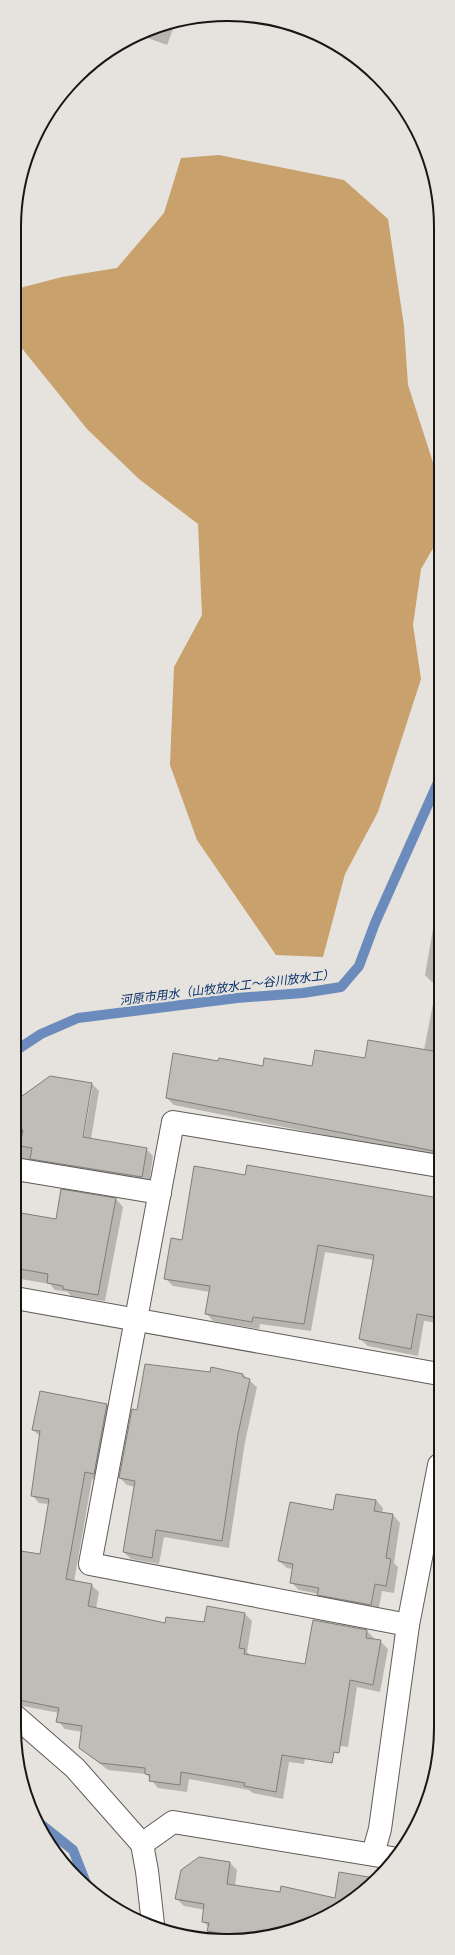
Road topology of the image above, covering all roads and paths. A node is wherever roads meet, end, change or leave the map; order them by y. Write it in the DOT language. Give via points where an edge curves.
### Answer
graph roads {
  1 [pos="434,1165"];
  2 [pos="21,1170"];
  3 [pos="160,1193"];
  4 [pos="21,1299"];
  5 [pos="136,1320"];
  6 [pos="434,1373"];
  7 [pos="434,1491"];
  8 [pos="408,1625"];
  9 [pos="21,1720"];
  10 [pos="142,1844"];
  11 [pos="382,1856"];
  12 [pos="153,1920"];
  1 -- 3 [label="street" via="174,1122"];
  2 -- 3 [label="street"];
  3 -- 5 [label="street"];
  4 -- 5 [label="street"];
  5 -- 6 [label="street"];
  5 -- 8 [label="street" via="90,1564"];
  7 -- 8 [label="street"];
  8 -- 11 [label="street" via="380,1829"];
  9 -- 10 [label="street" via="75,1768"];
  10 -- 11 [label="street" via="173,1822"];
  10 -- 12 [label="street"];
}
